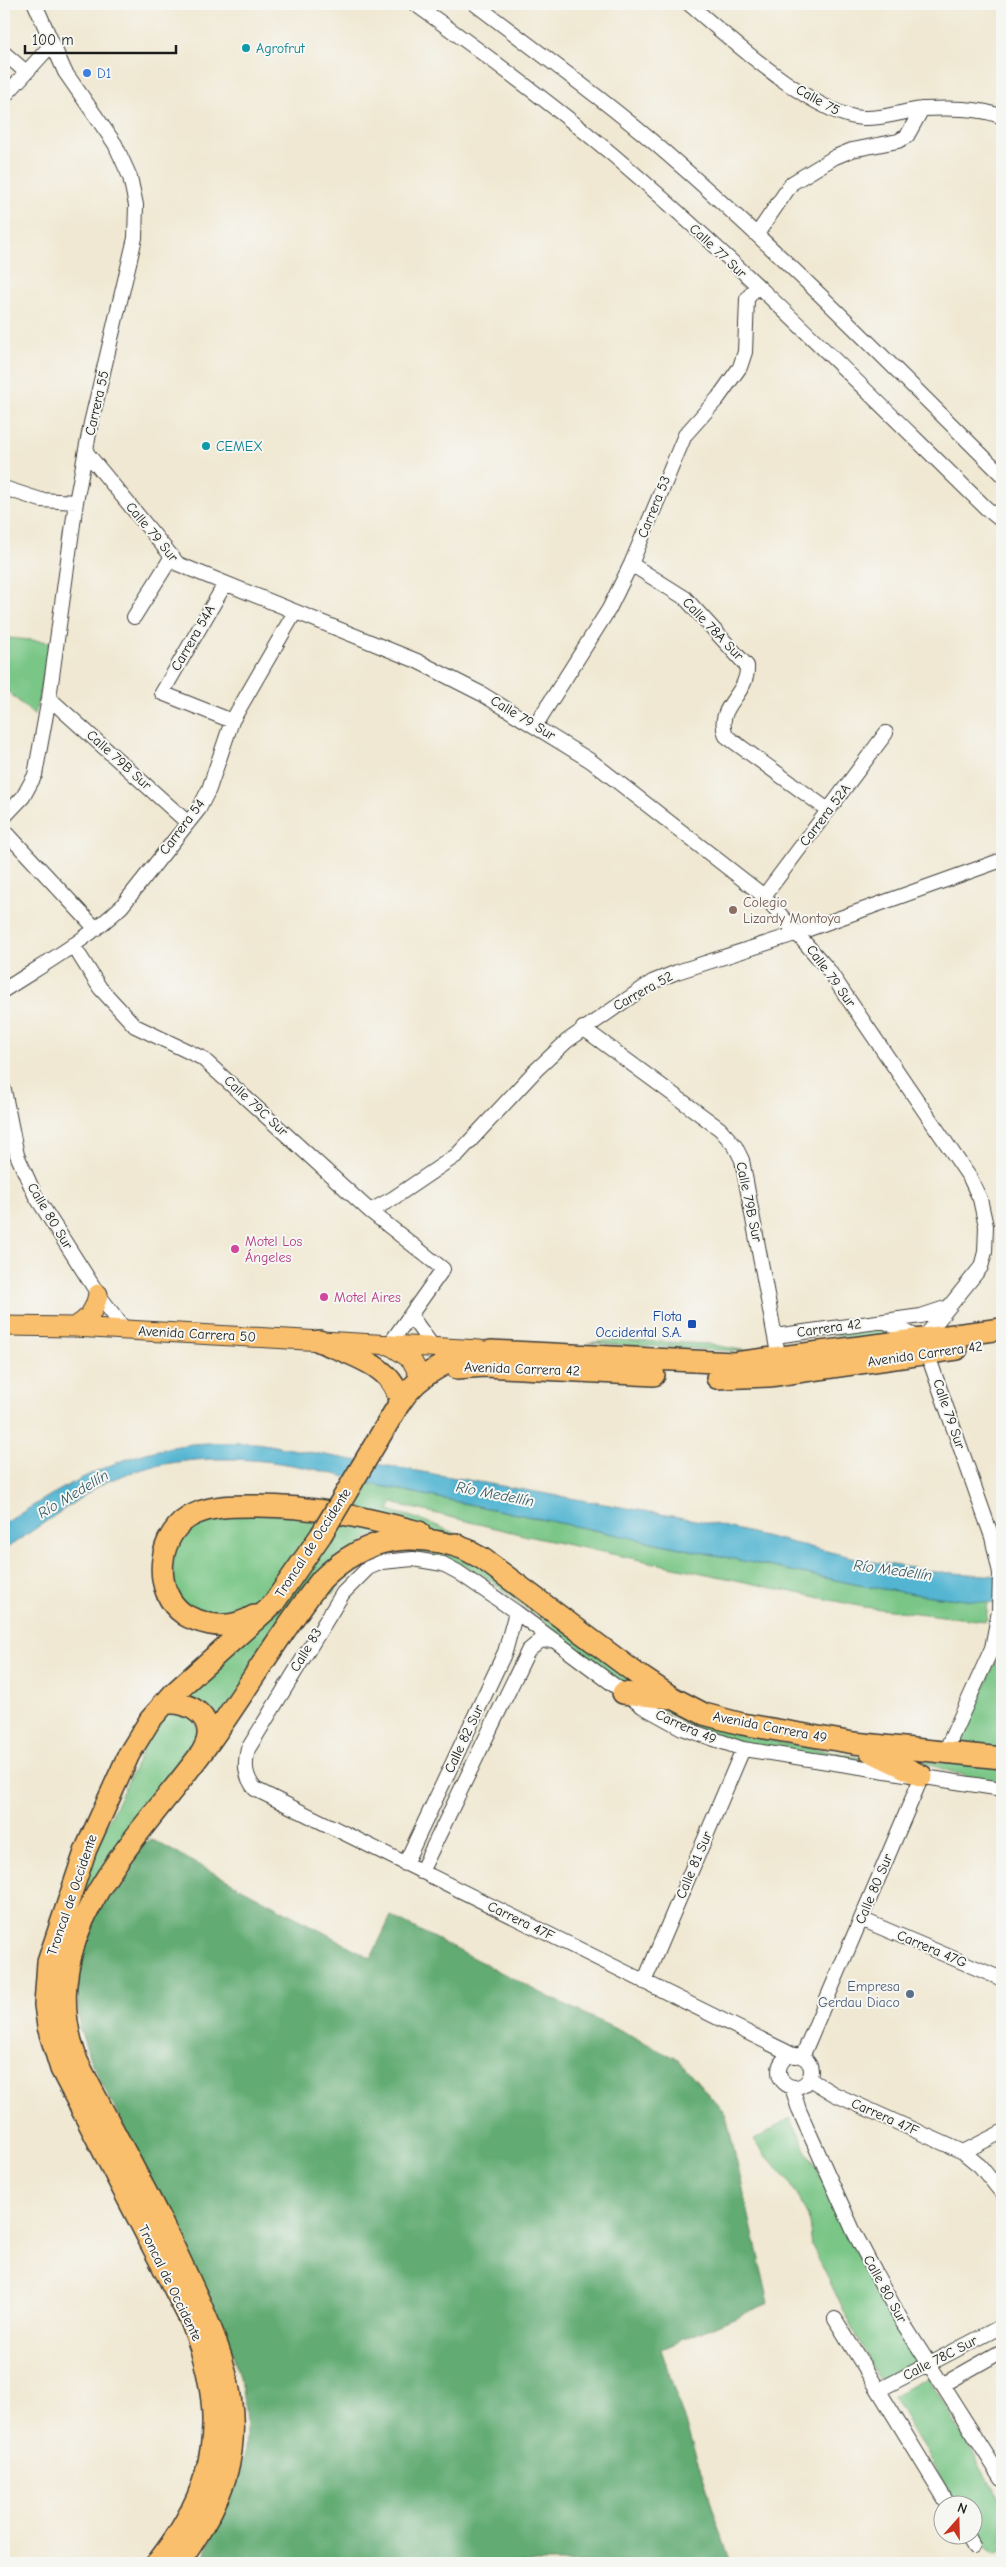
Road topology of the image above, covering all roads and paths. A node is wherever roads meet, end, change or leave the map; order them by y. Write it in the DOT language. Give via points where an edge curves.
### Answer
graph roads {
  1 [pos="35,4"];
  2 [pos="415,4"];
  3 [pos="475,4"];
  4 [pos="689,4"];
  5 [pos="52,44"];
  6 [pos="4,53"];
  7 [pos="26,72"];
  8 [pos="4,98"];
  9 [pos="922,109"];
  10 [pos="1002,117"];
  11 [pos="757,234"];
  12 [pos="756,287"];
  13 [pos="86,452"];
  14 [pos="1002,475"];
  15 [pos="4,488"];
  16 [pos="76,502"];
  17 [pos="1002,521"];
  18 [pos="171,558"];
  19 [pos="631,564"];
  20 [pos="225,584"];
  21 [pos="295,612"];
  22 [pos="134,617"];
  23 [pos="49,698"];
  24 [pos="232,722"];
  25 [pos="535,726"];
  26 [pos="886,733"];
  27 [pos="828,810"];
  28 [pos="4,816"];
  29 [pos="188,823"];
  30 [pos="4,830"];
  31 [pos="1002,860"];
  32 [pos="764,896"];
  33 [pos="96,929"];
  34 [pos="798,933"];
  35 [pos="73,946"];
  36 [pos="4,990"];
  37 [pos="584,1028"];
  38 [pos="4,1090"];
  39 [pos="10,1144"];
  40 [pos="370,1211"];
  41 [pos="98,1294"];
  42 [pos="948,1306"];
  43 [pos="411,1316"];
  44 [pos="883,1321"];
  45 [pos="4,1326"];
  46 [pos="74,1327"];
  47 [pos="1002,1329"];
  48 [pos="125,1330"];
  49 [pos="319,1341"];
  50 [pos="1002,1343"];
  51 [pos="389,1345"];
  52 [pos="925,1346"];
  53 [pos="433,1347"];
  54 [pos="777,1347"];
  55 [pos="491,1351"];
  56 [pos="860,1355"];
  57 [pos="421,1378"];
  58 [pos="399,1404"];
  59 [pos="468,1550"];
  60 [pos="413,1558"];
  61 [pos="273,1604"];
  62 [pos="516,1612"];
  63 [pos="999,1631"];
  64 [pos="554,1640"];
  65 [pos="997,1648"];
  66 [pos="623,1693"];
  67 [pos="673,1698"];
  68 [pos="163,1704"];
  69 [pos="854,1743"];
  70 [pos="743,1749"];
  71 [pos="200,1754"];
  72 [pos="944,1754"];
  73 [pos="1002,1758"];
  74 [pos="922,1776"];
  75 [pos="250,1783"];
  76 [pos="1002,1789"];
  77 [pos="405,1864"];
  78 [pos="421,1872"];
  79 [pos="861,1919"];
  80 [pos="1002,1980"];
  81 [pos="644,1982"];
  82 [pos="799,2056"];
  83 [pos="809,2079"];
  84 [pos="792,2086"];
  85 [pos="1002,2132"];
  86 [pos="963,2152"];
  87 [pos="1002,2193"];
  88 [pos="835,2319"];
  89 [pos="1002,2326"];
  90 [pos="1002,2351"];
  91 [pos="929,2364"];
  92 [pos="942,2384"];
  93 [pos="879,2390"];
  94 [pos="1002,2479"];
  95 [pos="942,2494"];
  96 [pos="971,2544"];
  97 [pos="973,2547"];
  98 [pos="157,2563"];
  99 [pos="179,2563"];
  1 -- 5 [label="street, Carrera 55" via="42,14"];
  2 -- 12 [label="street, Calle 77 Sur" via="611,154"];
  3 -- 11 [label="street" via="642,132"];
  4 -- 9 [label="street, Calle 75" via="776,74 842,114 879,118"];
  5 -- 7 [label="street"];
  5 -- 13 [label="street, Carrera 55" via="65,72 115,144 130,177 136,205 135,238"];
  6 -- 7 [label="street"];
  7 -- 8 [label="street"];
  9 -- 10 [label="street, Calle 75" via="978,110"];
  9 -- 11 [label="street" via="906,136 898,141 834,157 792,184"];
  11 -- 14 [label="street"];
  12 -- 17 [label="street, Calle 77 Sur"];
  12 -- 19 [label="street, Carrera 53" via="747,299 745,352 740,367 685,435"];
  13 -- 16 [label="street, Carrera 55"];
  13 -- 18 [label="street, Calle 79 Sur"];
  15 -- 16 [label="street" via="41,500"];
  16 -- 23 [label="street, Carrera 55"];
  18 -- 20 [label="street, Calle 79 Sur" via="187,569"];
  18 -- 22 [label="street"];
  19 -- 25 [label="street, Carrera 53" via="596,633"];
  19 -- 27 [label="street, Calle 78A Sur" via="685,598 747,666 748,675 723,717 726,736"];
  20 -- 21 [label="street, Calle 79 Sur"];
  20 -- 24 [label="street, Carrera 54A" via="162,693"];
  21 -- 24 [label="street, Carrera 54"];
  21 -- 25 [label="street, Calle 79 Sur" via="433,668"];
  23 -- 28 [label="street, Carrera 55" via="35,775 23,797"];
  23 -- 29 [label="street, Calle 79B Sur"];
  24 -- 29 [label="street, Carrera 54" via="209,789"];
  25 -- 32 [label="street, Calle 79 Sur" via="592,761"];
  26 -- 27 [label="street, Carrera 52A"];
  27 -- 32 [label="street, Carrera 52A"];
  29 -- 33 [label="street, Carrera 54" via="122,906"];
  30 -- 33 [label="street"];
  31 -- 34 [label="street, Carrera 52"];
  32 -- 34 [label="street, Calle 79 Sur"];
  33 -- 35 [label="street, Carrera 54"];
  34 -- 37 [label="street, Carrera 52" via="652,982"];
  34 -- 42 [label="street, Calle 79 Sur" via="827,968 954,1153 980,1199 986,1226 981,1267"];
  35 -- 36 [label="street, Carrera 54"];
  35 -- 40 [label="street, Calle 79C Sur" via="100,988 135,1026 202,1058"];
  37 -- 40 [label="street, Carrera 52" via="536,1070 457,1155"];
  37 -- 54 [label="street, Calle 79B Sur" via="720,1130 735,1146 742,1160"];
  38 -- 39 [label="street, Calle 80 Sur"];
  39 -- 41 [label="street, Calle 80 Sur" via="35,1194 71,1244"];
  40 -- 43 [label="street, Calle 79C Sur" via="443,1269"];
  41 -- 46 [label="main road" via="90,1316"];
  41 -- 48 [label="street, Calle 80 Sur"];
  42 -- 44 [label="street, Carrera 42" via="929,1314"];
  42 -- 52 [label="street, Calle 79 Sur"];
  43 -- 51 [label="street"];
  43 -- 53 [label="street"];
  44 -- 52 [label="street"];
  44 -- 54 [label="street, Carrera 42"];
  45 -- 46 [label="main road, Avenida Carrera 50"];
  46 -- 48 [label="main road, Avenida Carrera 50"];
  47 -- 52 [label="highway, Avenida Carrera 42"];
  48 -- 49 [label="main road, Avenida Carrera 50"];
  49 -- 51 [label="main road, Avenida Carrera 50"];
  49 -- 58 [label="highway" via="382,1371 396,1387"];
  50 -- 52 [label="highway, Avenida Carrera 42"];
  51 -- 53 [label="main road, Avenida Carrera 50"];
  51 -- 57 [label="main road, Avenida Carrera 50" via="411,1358"];
  52 -- 56 [label="highway, Avenida Carrera 42"];
  52 -- 63 [label="street, Calle 79 Sur" via="997,1555 1000,1573"];
  53 -- 55 [label="main road, Avenida Carrera 50"];
  54 -- 55 [label="highway, Avenida Carrera 42" via="714,1364"];
  54 -- 56 [label="highway, Avenida Carrera 42" via="800,1356"];
  54 -- 56 [label="highway" via="818,1341"];
  55 -- 57 [label="highway, Avenida Carrera 42" via="458,1357"];
  56 -- 57 [label="highway, Avenida Carrera 42" via="748,1378 485,1366 455,1368"];
  57 -- 58 [label="highway, Troncal de Occidente"];
  58 -- 61 [label="highway, Troncal de Occidente, bridge" via="321,1535"];
  59 -- 61 [label="highway" via="435,1536 347,1514 275,1506 210,1508 179,1524 171,1534 162,1564 163,1580 176,1606 185,1615 216,1625 235,1624"];
  59 -- 67 [label="highway, Avenida Carrera 49"];
  59 -- 71 [label="highway, Troncal de Occidente" via="430,1539 382,1541 332,1569 312,1591"];
  60 -- 62 [label="street, Carrera 49" via="443,1564"];
  60 -- 75 [label="street, Calle 83" via="382,1562 368,1568 343,1593 248,1749 245,1767"];
  61 -- 68 [label="highway, Troncal de Occidente"];
  62 -- 64 [label="street, Carrera 49"];
  62 -- 77 [label="street, Calle 82 Sur" via="505,1652"];
  63 -- 65 [label="street, Calle 79 Sur"];
  64 -- 66 [label="street, Carrera 49"];
  64 -- 78 [label="street, Calle 82 Sur" via="540,1641 528,1651"];
  65 -- 72 [label="street, Calle 79 Sur"];
  66 -- 67 [label="highway"];
  66 -- 70 [label="street, Carrera 49" via="682,1728"];
  67 -- 69 [label="highway, Avenida Carrera 49" via="724,1720"];
  68 -- 71 [label="highway" via="184,1703 202,1715 208,1735"];
  68 -- 98 [label="highway, Troncal de Occidente" via="128,1754 86,1849 48,1962 45,2005 53,2048 61,2069 191,2321 212,2388 212,2444 200,2492 185,2524"];
  69 -- 72 [label="highway, Avenida Carrera 49"];
  69 -- 74 [label="highway"];
  70 -- 74 [label="street, Carrera 49"];
  70 -- 81 [label="street, Calle 81 Sur"];
  71 -- 99 [label="highway, Troncal de Occidente" via="102,1884 73,1943 63,2003 77,2061 215,2334 229,2388 232,2432 227,2470 211,2512"];
  72 -- 73 [label="highway, Avenida Carrera 49"];
  74 -- 76 [label="street, Carrera 49"];
  74 -- 79 [label="street, Calle 80 Sur"];
  75 -- 77 [label="street, Carrera 47F" via="262,1794"];
  77 -- 78 [label="street, Carrera 47F"];
  78 -- 81 [label="street, Carrera 47F"];
  79 -- 80 [label="street, Carrera 47G"];
  79 -- 82 [label="street, Calle 80 Sur"];
  81 -- 82 [label="street, Carrera 47F"];
  82 -- 83 [label="street" via="811,2069"];
  82 -- 84 [label="street" via="786,2059 780,2067 783,2081"];
  83 -- 84 [label="street" via="802,2086"];
  83 -- 86 [label="street, Carrera 47F" via="834,2094"];
  84 -- 91 [label="street, Calle 80 Sur" via="796,2105 853,2230"];
  85 -- 86 [label="street"];
  86 -- 87 [label="street" via="980,2166"];
  88 -- 93 [label="street"];
  89 -- 91 [label="street, Calle 78C Sur"];
  90 -- 92 [label="street, Calle 78C Sur"];
  91 -- 92 [label="street, Calle 80 Sur"];
  91 -- 93 [label="street, Calle 78C Sur"];
  92 -- 94 [label="street, Calle 80 Sur"];
  93 -- 95 [label="street"];
  96 -- 97 [label="street"];
}
